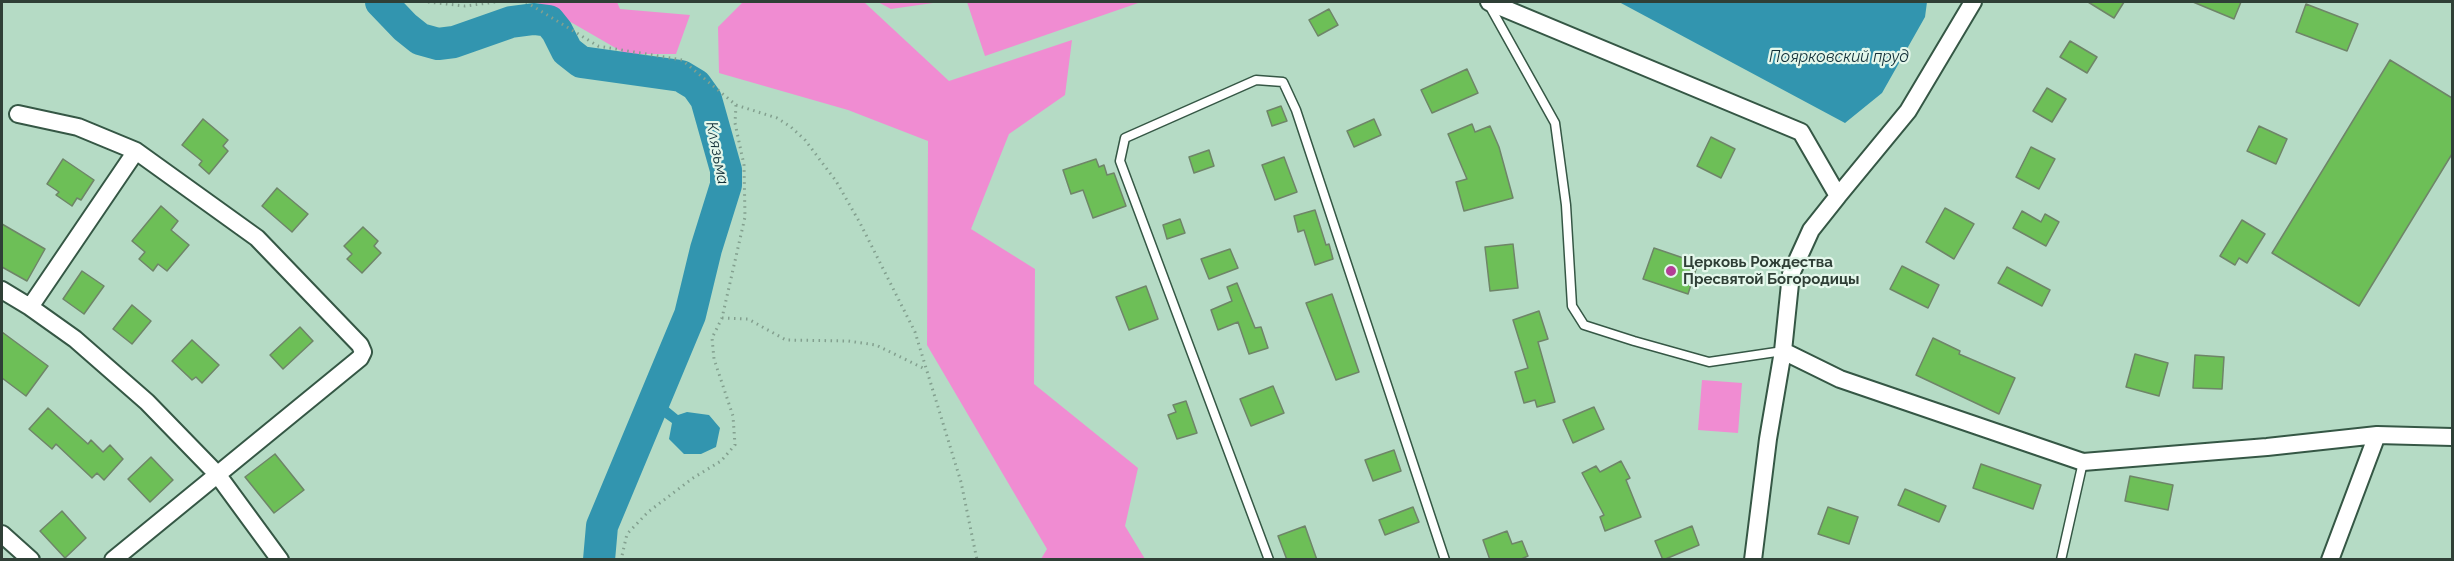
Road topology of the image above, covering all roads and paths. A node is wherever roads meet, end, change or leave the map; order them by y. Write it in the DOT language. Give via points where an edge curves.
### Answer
graph roads {
  1 [pos="428,2"];
  2 [pos="496,2"];
  3 [pos="526,2"];
  4 [pos="1488,2"];
  5 [pos="1973,2"];
  6 [pos="736,105"];
  7 [pos="18,114"];
  8 [pos="136,151"];
  9 [pos="1838,196"];
  10 [pos="2,290"];
  11 [pos="30,307"];
  12 [pos="722,318"];
  13 [pos="1783,351"];
  14 [pos="926,369"];
  15 [pos="2377,435"];
  16 [pos="2452,437"];
  17 [pos="2083,462"];
  18 [pos="217,474"];
  19 [pos="2,534"];
  20 [pos="31,560"];
  21 [pos="113,560"];
  22 [pos="280,560"];
  23 [pos="621,560"];
  24 [pos="977,560"];
  25 [pos="1269,560"];
  26 [pos="1445,560"];
  27 [pos="1753,560"];
  28 [pos="2061,560"];
  29 [pos="2330,560"];
  1 -- 2 [label="path" via="465,6"];
  3 -- 6 [label="path" via="598,46 682,60"];
  4 -- 9 [label="street" via="1801,132"];
  4 -- 13 [label="lane" via="1555,123 1566,205 1572,306 1584,325 1709,362"];
  5 -- 9 [label="street" via="1908,111"];
  6 -- 12 [label="path" via="735,123 744,165 745,217"];
  6 -- 14 [label="path" via="777,118 791,127 836,182 915,332"];
  7 -- 8 [label="street" via="78,127"];
  8 -- 11 [label="street"];
  8 -- 18 [label="street" via="257,238 363,352"];
  9 -- 13 [label="street" via="1811,230 1791,274"];
  10 -- 11 [label="street"];
  11 -- 18 [label="street" via="75,339 147,402"];
  12 -- 14 [label="path" via="748,318 786,340 876,345"];
  12 -- 23 [label="path" via="712,338 714,359 733,417 735,445 721,461 648,512 627,534"];
  13 -- 17 [label="street" via="1840,379"];
  13 -- 27 [label="street"];
  14 -- 24 [label="path" via="961,482"];
  15 -- 16 [label="street"];
  15 -- 17 [label="street"];
  15 -- 29 [label="street"];
  17 -- 28 [label="lane"];
  18 -- 21 [label="street"];
  18 -- 22 [label="street"];
  19 -- 20 [label="street"];
  25 -- 26 [label="lane" via="1120,161 1125,138 1256,80 1283,82 1296,110"];
}
